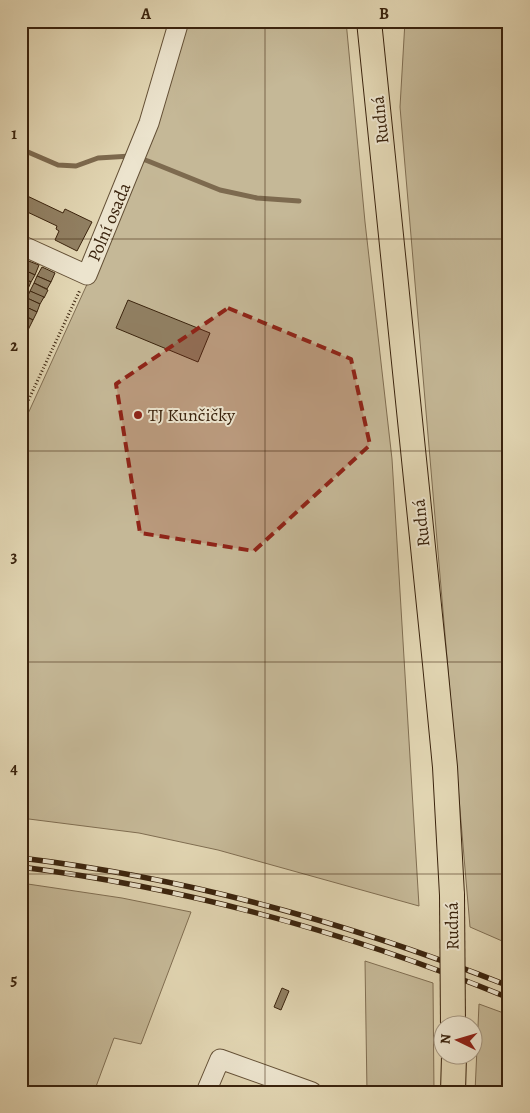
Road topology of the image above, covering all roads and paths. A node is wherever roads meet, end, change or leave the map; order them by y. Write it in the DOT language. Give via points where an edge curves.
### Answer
graph roads {
  1 [pos="179,21"];
  2 [pos="370,21"];
  3 [pos="21,245"];
  4 [pos="87,276"];
  5 [pos="21,394"];
  6 [pos="30,398"];
  7 [pos="21,416"];
  8 [pos="453,1016"];
  9 [pos="454,1066"];
  10 [pos="206,1092"];
  11 [pos="312,1092"];
  12 [pos="454,1092"];
  1 -- 4 [label="street, Polní osada" via="140,148"];
  2 -- 8 [label="main road, Rudná, bridge" via="445,768 452,895"];
  3 -- 4 [label="street"];
  4 -- 6 [label="path, Polní osada"];
  5 -- 6 [label="path"];
  6 -- 7 [label="path, Polní osada"];
  9 -- 12 [label="main road"];
  10 -- 11 [label="street" via="220,1059"];
}
